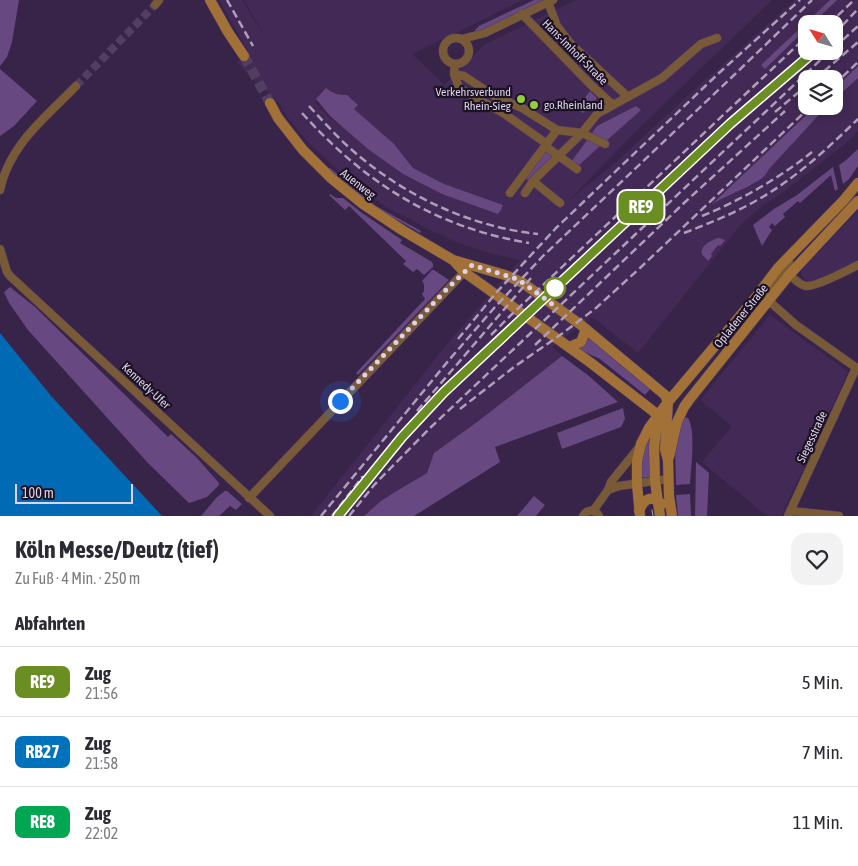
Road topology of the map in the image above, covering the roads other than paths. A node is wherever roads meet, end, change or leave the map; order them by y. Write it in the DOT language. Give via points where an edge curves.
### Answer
graph roads {
  1 [pos="209,0"];
  2 [pos="550,1"];
  3 [pos="522,14"];
  4 [pos="485,32"];
  5 [pos="717,38"];
  6 [pos="462,39"];
  7 [pos="469,48"];
  8 [pos="244,56"];
  9 [pos="455,64"];
  10 [pos="454,74"];
  11 [pos="76,86"];
  12 [pos="628,96"];
  13 [pos="270,103"];
  14 [pos="613,105"];
  15 [pos="557,130"];
  16 [pos="582,133"];
  17 [pos="605,144"];
  18 [pos="546,145"];
  19 [pos="558,156"];
  20 [pos="577,169"];
  21 [pos="533,181"];
  22 [pos="858,183"];
  23 [pos="516,185"];
  24 [pos="0,190"];
  25 [pos="510,194"];
  26 [pos="858,201"];
  27 [pos="560,203"];
  28 [pos="0,249"];
  29 [pos="790,258"];
  30 [pos="858,265"];
  31 [pos="468,268"];
  32 [pos="505,275"];
  33 [pos="789,275"];
  34 [pos="494,293"];
  35 [pos="769,301"];
  36 [pos="586,329"];
  37 [pos="569,347"];
  38 [pos="857,369"];
  39 [pos="684,407"];
  40 [pos="665,410"];
  41 [pos="641,444"];
  42 [pos="668,460"];
  43 [pos="668,479"];
  44 [pos="655,481"];
  45 [pos="636,484"];
  46 [pos="608,490"];
  47 [pos="249,498"];
  48 [pos="657,500"];
  49 [pos="596,513"];
  50 [pos="639,513"];
  51 [pos="671,513"];
  52 [pos="790,513"];
  53 [pos="270,516"];
  54 [pos="583,516"];
  55 [pos="660,516"];
  56 [pos="839,516"];
  1 -- 8 [label="street"];
  2 -- 3 [label="street"];
  2 -- 12 [label="street, Hans-Imhoff-Straße" via="557,26 570,42"];
  3 -- 4 [label="street"];
  3 -- 14 [label="street, Hans-Imhoff-Straße"];
  4 -- 6 [label="street"];
  4 -- 7 [label="street"];
  5 -- 12 [label="street" via="701,44 662,78"];
  6 -- 7 [label="street"];
  6 -- 9 [label="street" via="450,39 444,46 446,59"];
  7 -- 9 [label="street" via="466,60"];
  9 -- 10 [label="street"];
  10 -- 15 [label="street" via="464,76"];
  10 -- 18 [label="street" via="459,88 505,114"];
  11 -- 24 [label="street" via="24,139"];
  12 -- 14 [label="street"];
  13 -- 31 [label="street, Auenweg" via="303,150 331,178 402,230"];
  14 -- 16 [label="street" via="597,114"];
  15 -- 16 [label="street"];
  15 -- 18 [label="street"];
  16 -- 17 [label="street"];
  16 -- 19 [label="street"];
  18 -- 19 [label="street"];
  18 -- 23 [label="street"];
  19 -- 20 [label="street"];
  19 -- 21 [label="street"];
  21 -- 23 [label="street" via="526,192"];
  21 -- 27 [label="street"];
  22 -- 29 [label="street, Opladener Straße"];
  23 -- 25 [label="street"];
  26 -- 33 [label="street, Opladener Straße"];
  28 -- 47 [label="street, Kennedy-Ufer" via="10,276"];
  29 -- 33 [label="street"];
  29 -- 35 [label="street" via="768,294"];
  29 -- 40 [label="street, Opladener Straße" via="778,268"];
  30 -- 33 [label="street" via="808,286"];
  31 -- 32 [label="street"];
  31 -- 34 [label="street, Auenweg"];
  31 -- 47 [label="street"];
  32 -- 34 [label="street" via="500,278"];
  32 -- 36 [label="street" via="523,283"];
  33 -- 35 [label="street, Opladener Straße"];
  34 -- 37 [label="street, Auenweg"];
  35 -- 38 [label="street"];
  35 -- 39 [label="street, Opladener Straße"];
  36 -- 37 [label="street" via="581,342"];
  36 -- 40 [label="street" via="665,395"];
  37 -- 40 [label="street, Auenweg"];
  38 -- 52 [label="street, Siegesstraße"];
  39 -- 40 [label="street"];
  39 -- 42 [label="street, Opladener Straße"];
  40 -- 41 [label="street, Opladener Straße" via="649,428"];
  40 -- 42 [label="street"];
  40 -- 44 [label="street" via="654,447"];
  41 -- 45 [label="street, Opladener Straße"];
  41 -- 46 [label="street" via="610,482"];
  42 -- 43 [label="street"];
  43 -- 44 [label="street"];
  43 -- 51 [label="street"];
  44 -- 45 [label="street"];
  44 -- 48 [label="street"];
  45 -- 46 [label="street"];
  45 -- 50 [label="street, Opladener Straße"];
  46 -- 49 [label="street"];
  47 -- 53 [label="street, Kennedy-Ufer"];
  48 -- 50 [label="street" via="644,500"];
  48 -- 51 [label="street"];
  48 -- 55 [label="street"];
  49 -- 54 [label="street" via="587,511"];
  52 -- 56 [label="street"];
}
